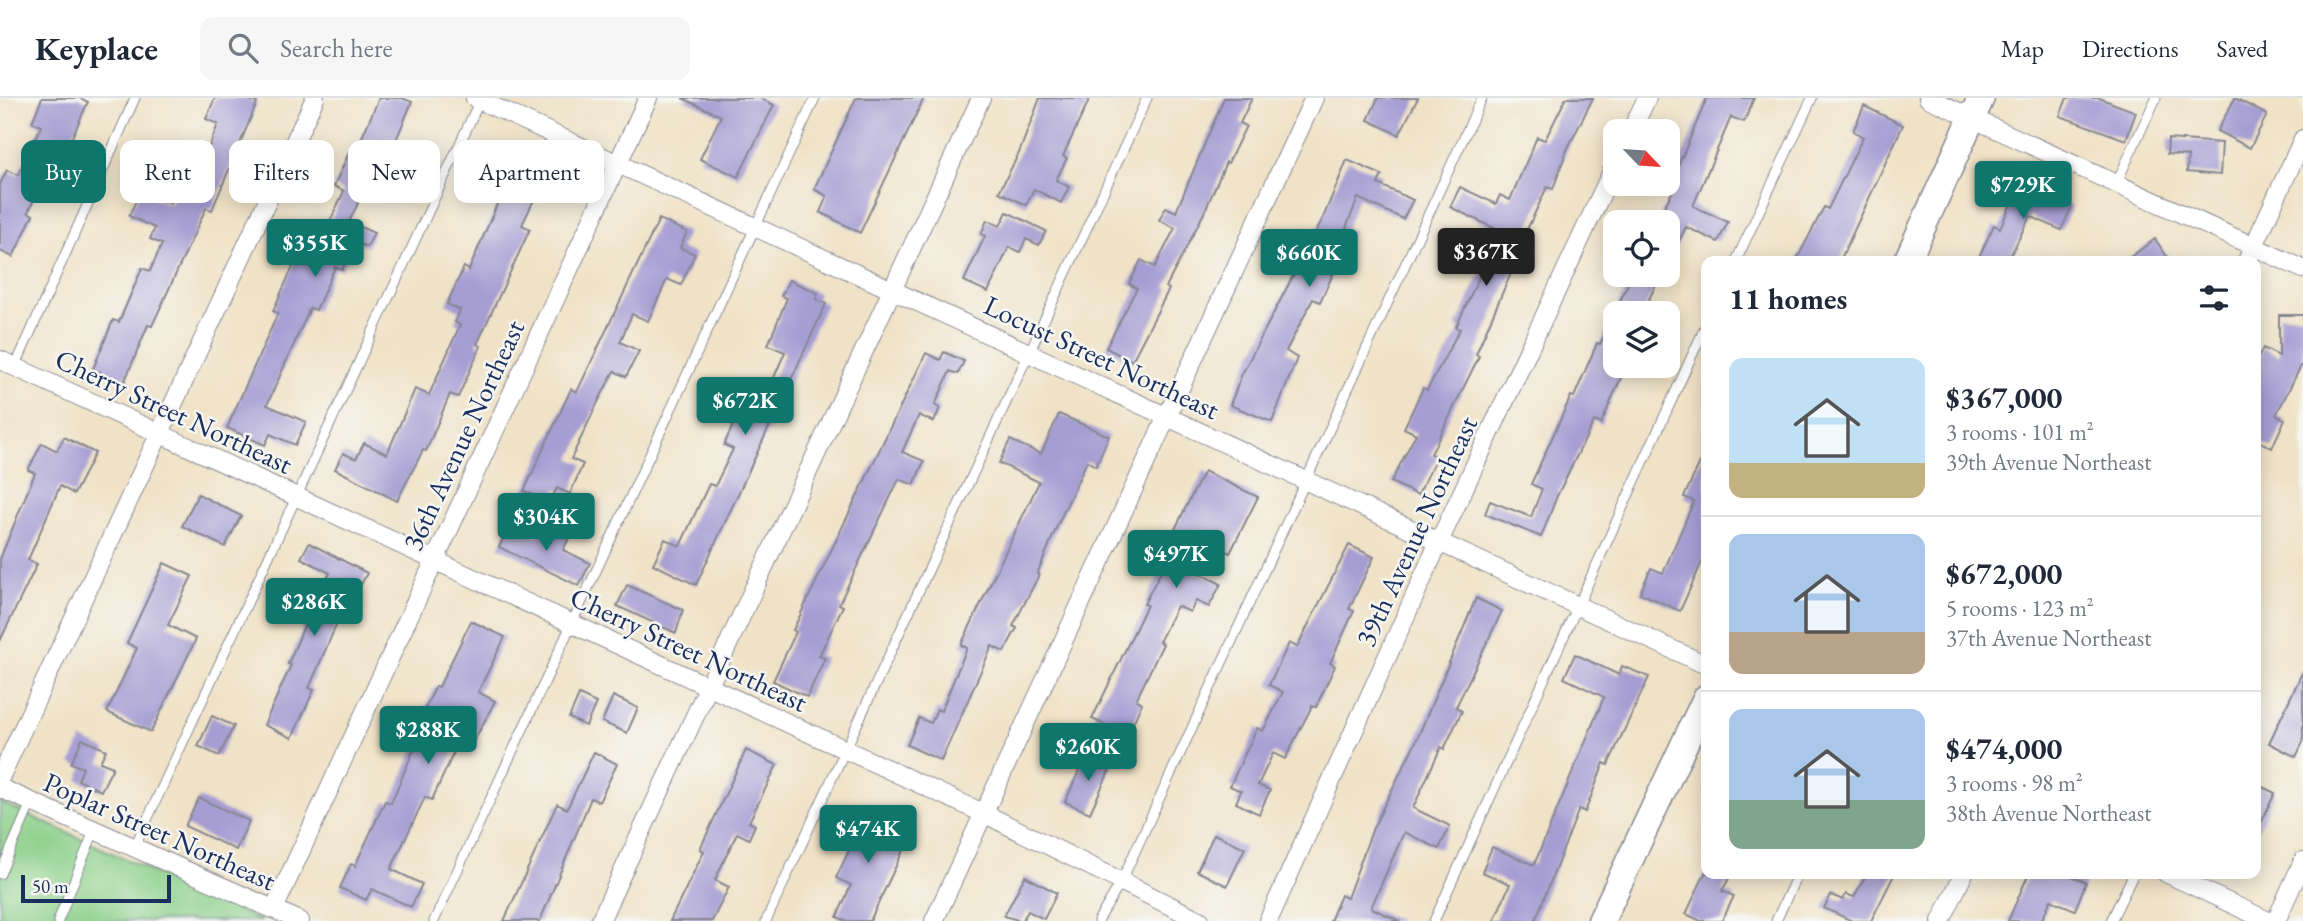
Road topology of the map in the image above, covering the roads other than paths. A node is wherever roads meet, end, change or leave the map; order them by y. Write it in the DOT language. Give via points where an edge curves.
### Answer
graph roads {
  1 [pos="135,98"];
  2 [pos="315,98"];
  3 [pos="648,98"];
  4 [pos="814,98"];
  5 [pos="981,98"];
  6 [pos="1147,98"];
  7 [pos="1314,98"];
  8 [pos="1482,98"];
  9 [pos="1647,98"];
  10 [pos="1812,98"];
  11 [pos="1928,98"];
  12 [pos="2156,98"];
  13 [pos="478,99"];
  14 [pos="1976,108"];
  15 [pos="1637,119"];
  16 [pos="2303,139"];
  17 [pos="618,164"];
  18 [pos="2116,184"];
  19 [pos="1603,191"];
  20 [pos="755,226"];
  21 [pos="2251,254"];
  22 [pos="1738,256"];
  23 [pos="1909,256"];
  24 [pos="2261,257"];
  25 [pos="2303,269"];
  26 [pos="892,288"];
  27 [pos="1701,336"];
  28 [pos="1031,352"];
  29 [pos="4,364"];
  30 [pos="1167,417"];
  31 [pos="160,432"];
  32 [pos="1305,480"];
  33 [pos="297,497"];
  34 [pos="1439,542"];
  35 [pos="434,561"];
  36 [pos="1576,605"];
  37 [pos="571,625"];
  38 [pos="1701,663"];
  39 [pos="710,687"];
  40 [pos="1701,709"];
  41 [pos="847,751"];
  42 [pos="0,778"];
  43 [pos="0,788"];
  44 [pos="31,803"];
  45 [pos="985,814"];
  46 [pos="94,831"];
  47 [pos="134,848"];
  48 [pos="2303,861"];
  49 [pos="0,874"];
  50 [pos="1795,879"];
  51 [pos="1961,879"];
  52 [pos="2131,879"];
  53 [pos="2178,879"];
  54 [pos="1121,882"];
  55 [pos="274,909"];
  56 [pos="58,921"];
  57 [pos="300,921"];
  58 [pos="434,921"];
  59 [pos="600,921"];
  60 [pos="766,921"];
  61 [pos="934,921"];
  62 [pos="1098,921"];
  63 [pos="1201,921"];
  64 [pos="1268,921"];
  65 [pos="1434,921"];
  66 [pos="1601,921"];
  67 [pos="1776,921"];
  68 [pos="1941,921"];
  69 [pos="2111,921"];
  70 [pos="2269,921"];
  71 [pos="2276,921"];
  1 -- 29 [label="lane"];
  2 -- 31 [label="street"];
  3 -- 17 [label="street, 36th Avenue Northeast"];
  4 -- 20 [label="lane"];
  5 -- 26 [label="street"];
  6 -- 28 [label="lane"];
  7 -- 30 [label="street"];
  8 -- 32 [label="lane"];
  9 -- 15 [label="street"];
  10 -- 22 [label="lane"];
  11 -- 14 [label="street"];
  12 -- 18 [label="lane"];
  13 -- 17 [label="street, Locust Street Northeast"];
  13 -- 33 [label="lane"];
  14 -- 18 [label="street"];
  14 -- 23 [label="street"];
  16 -- 21 [label="street"];
  17 -- 20 [label="street, Locust Street Northeast"];
  17 -- 35 [label="street, 36th Avenue Northeast"];
  18 -- 21 [label="street"];
  19 -- 34 [label="street, 39th Avenue Northeast"];
  20 -- 26 [label="street, Locust Street Northeast"];
  20 -- 37 [label="lane"];
  24 -- 25 [label="street"];
  26 -- 28 [label="street, Locust Street Northeast"];
  26 -- 39 [label="street"];
  27 -- 36 [label="lane"];
  28 -- 30 [label="street, Locust Street Northeast"];
  28 -- 41 [label="lane"];
  29 -- 31 [label="street, Cherry Street Northeast"];
  30 -- 32 [label="street, Locust Street Northeast"];
  30 -- 45 [label="street"];
  31 -- 33 [label="street, Cherry Street Northeast"];
  31 -- 42 [label="street"];
  32 -- 34 [label="street, Locust Street Northeast"];
  32 -- 54 [label="lane"];
  33 -- 35 [label="street, Cherry Street Northeast"];
  33 -- 47 [label="lane"];
  34 -- 36 [label="street, Locust Street Northeast"];
  34 -- 64 [label="street, 39th Avenue Northeast"];
  35 -- 37 [label="street, Cherry Street Northeast"];
  35 -- 55 [label="street, 36th Avenue Northeast"];
  36 -- 38 [label="street, Locust Street Northeast"];
  36 -- 65 [label="lane"];
  37 -- 39 [label="street, Cherry Street Northeast"];
  37 -- 58 [label="lane"];
  39 -- 41 [label="street, Cherry Street Northeast"];
  39 -- 59 [label="street"];
  40 -- 66 [label="street"];
  41 -- 45 [label="street, Cherry Street Northeast"];
  41 -- 60 [label="lane"];
  43 -- 44 [label="street, Poplar Street Northeast"];
  44 -- 46 [label="street, Poplar Street Northeast"];
  44 -- 49 [label="lane"];
  45 -- 54 [label="street, Cherry Street Northeast"];
  45 -- 61 [label="street"];
  46 -- 47 [label="street, Poplar Street Northeast"];
  46 -- 56 [label="lane"];
  47 -- 55 [label="street, Poplar Street Northeast"];
  48 -- 71 [label="street"];
  50 -- 67 [label="lane"];
  51 -- 68 [label="street"];
  52 -- 69 [label="lane"];
  53 -- 70 [label="street"];
  54 -- 62 [label="lane"];
  54 -- 63 [label="street, Cherry Street Northeast"];
  55 -- 57 [label="street, Poplar Street Northeast"];
}
